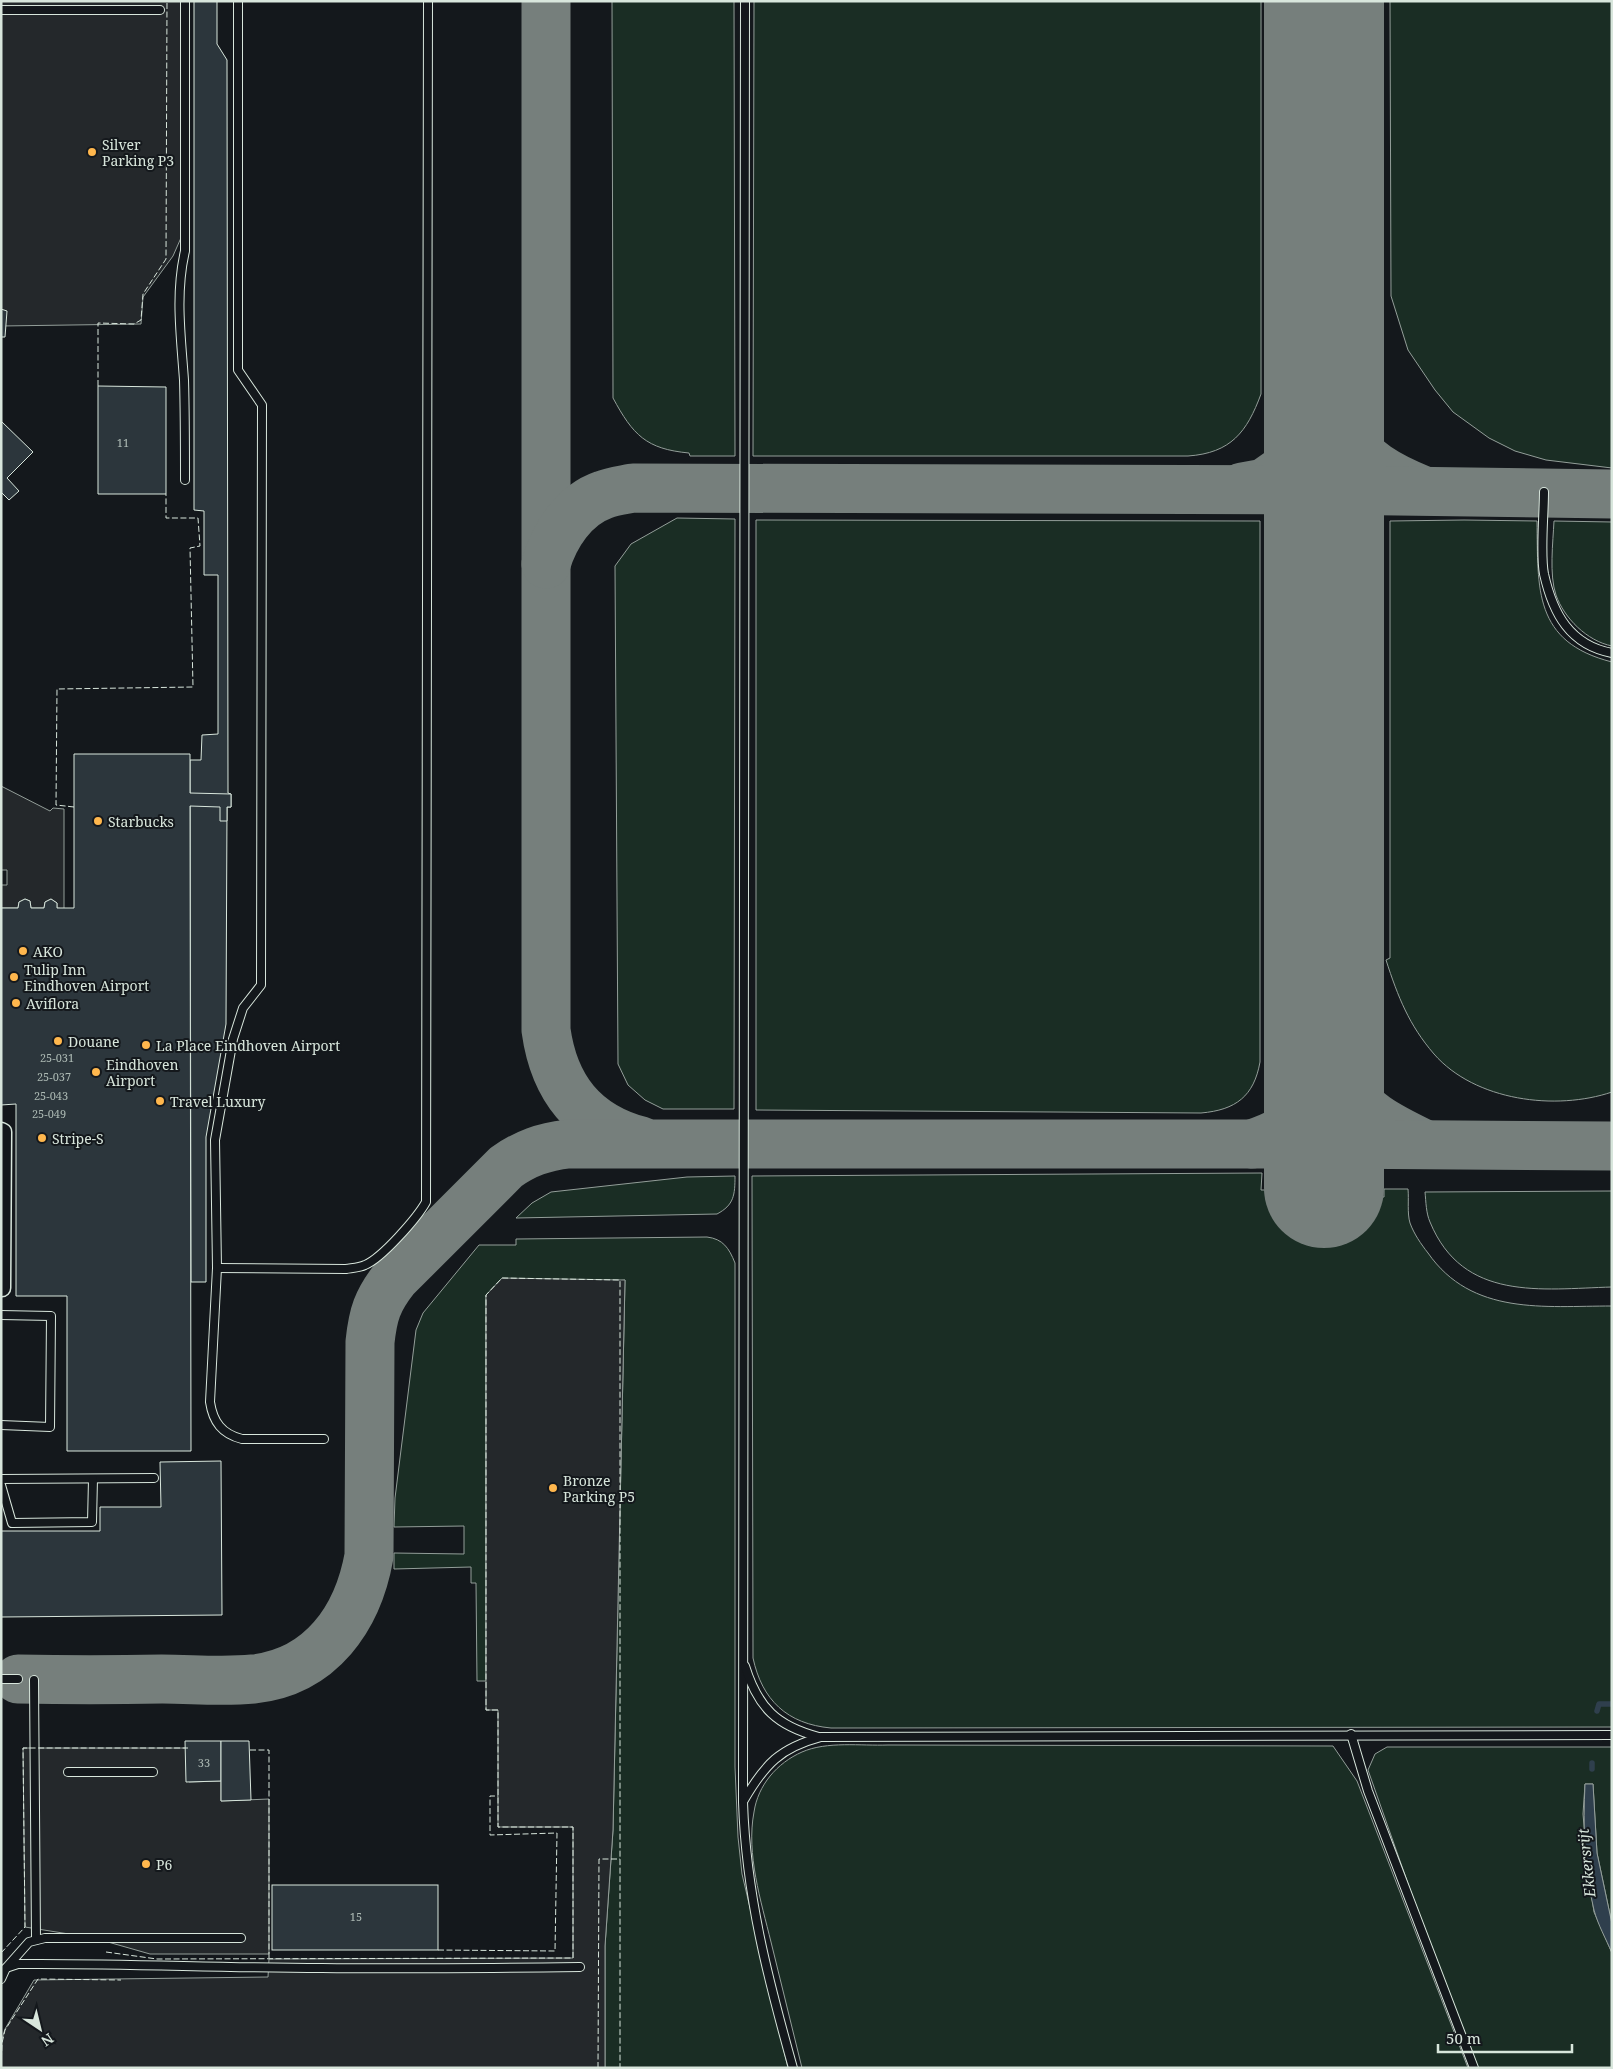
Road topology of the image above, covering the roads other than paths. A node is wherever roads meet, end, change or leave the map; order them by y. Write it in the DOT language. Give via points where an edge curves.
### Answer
graph roads {
  1 [pos="185,1"];
  2 [pos="238,1"];
  3 [pos="428,1"];
  4 [pos="745,1"];
  5 [pos="1,10"];
  6 [pos="160,10"];
  7 [pos="185,480"];
  8 [pos="1544,492"];
  9 [pos="1612,653"];
  10 [pos="1,1131"];
  11 [pos="217,1268"];
  12 [pos="2,1288"];
  13 [pos="1,1315"];
  14 [pos="1,1425"];
  15 [pos="324,1439"];
  16 [pos="154,1478"];
  17 [pos="1,1479"];
  18 [pos="93,1479"];
  19 [pos="1,1485"];
  20 [pos="743,1659"];
  21 [pos="1,1679"];
  22 [pos="18,1679"];
  23 [pos="34,1680"];
  24 [pos="1351,1734"];
  25 [pos="1612,1734"];
  26 [pos="821,1737"];
  27 [pos="68,1772"];
  28 [pos="153,1772"];
  29 [pos="743,1802"];
  30 [pos="241,1938"];
  31 [pos="36,1940"];
  32 [pos="580,1967"];
  33 [pos="6,1968"];
  34 [pos="1,1979"];
  35 [pos="793,2068"];
  36 [pos="1474,2068"];
  1 -- 7 [label="lane" via="185,251 180,270 179,311"];
  2 -- 11 [label="lane" via="238,370 262,405 261,985 242,1008 233,1039 215,1140"];
  3 -- 11 [label="lane" via="426,1202 419,1215 365,1265 346,1269"];
  4 -- 20 [label="lane"];
  5 -- 6 [label="lane"];
  8 -- 9 [label="lane" via="1544,572 1553,602 1572,636 1594,650"];
  10 -- 12 [label="street"];
  11 -- 15 [label="lane" via="212,1416 223,1431 242,1439"];
  13 -- 14 [label="lane" via="51,1316 50,1427"];
  16 -- 18 [label="lane"];
  17 -- 18 [label="lane"];
  18 -- 19 [label="lane" via="92,1522 12,1523"];
  20 -- 26 [label="lane" via="752,1689 771,1714 795,1731"];
  20 -- 29 [label="lane"];
  21 -- 22 [label="lane"];
  23 -- 31 [label="lane"];
  24 -- 25 [label="lane"];
  24 -- 26 [label="lane"];
  24 -- 36 [label="lane" via="1368,1791"];
  26 -- 29 [label="lane" via="798,1743 777,1756 757,1778"];
  27 -- 28 [label="lane"];
  29 -- 35 [label="lane" via="755,1920"];
  30 -- 31 [label="lane"];
  31 -- 33 [label="lane" via="29,1942"];
  32 -- 33 [label="lane" via="323,1968 100,1963 18,1964"];
  33 -- 34 [label="lane"];
}
